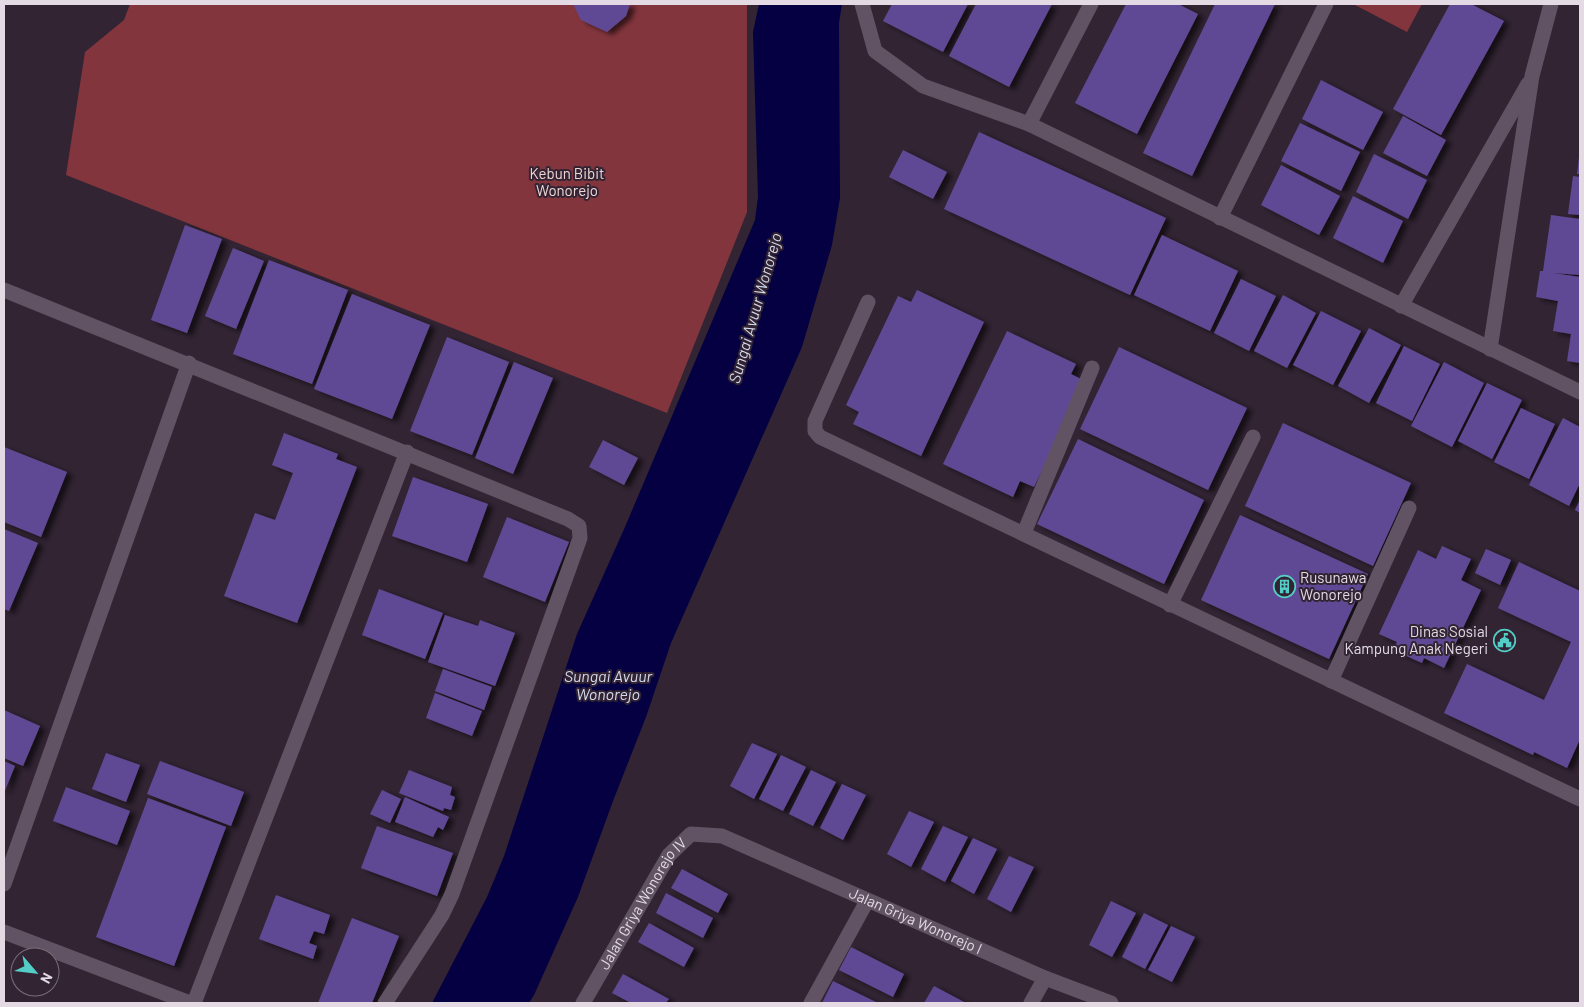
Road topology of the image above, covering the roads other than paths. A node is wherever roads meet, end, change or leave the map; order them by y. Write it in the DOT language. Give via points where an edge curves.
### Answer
graph roads {
  1 [pos="862,4"];
  2 [pos="1091,4"];
  3 [pos="1326,4"];
  4 [pos="1551,4"];
  5 [pos="1532,76"];
  6 [pos="1029,124"];
  7 [pos="1220,218"];
  8 [pos="4,290"];
  9 [pos="868,302"];
  10 [pos="1401,306"];
  11 [pos="1490,349"];
  12 [pos="189,363"];
  13 [pos="1092,368"];
  14 [pos="1580,392"];
  15 [pos="1253,437"];
  16 [pos="407,452"];
  17 [pos="1409,508"];
  18 [pos="1024,533"];
  19 [pos="1170,605"];
  20 [pos="1331,681"];
  21 [pos="1580,799"];
  22 [pos="722,836"];
  23 [pos="4,884"];
  24 [pos="867,901"];
  25 [pos="4,932"];
  26 [pos="1045,978"];
  27 [pos="168,999"];
  28 [pos="190,1003"];
  29 [pos="194,1003"];
  30 [pos="386,1003"];
  31 [pos="583,1003"];
  32 [pos="811,1003"];
  33 [pos="1031,1003"];
  34 [pos="1110,1003"];
  1 -- 6 [label="street" via="875,51 923,86"];
  2 -- 6 [label="street"];
  3 -- 7 [label="street"];
  4 -- 5 [label="street"];
  5 -- 10 [label="street"];
  5 -- 11 [label="street"];
  6 -- 7 [label="street"];
  7 -- 10 [label="street"];
  8 -- 12 [label="street"];
  9 -- 18 [label="street" via="815,421 815,431 820,437"];
  10 -- 11 [label="street"];
  11 -- 14 [label="street"];
  12 -- 16 [label="street"];
  12 -- 23 [label="street"];
  13 -- 18 [label="street"];
  15 -- 19 [label="street"];
  16 -- 29 [label="street"];
  16 -- 30 [label="street" via="568,519 579,526 580,538 452,894"];
  17 -- 20 [label="street"];
  18 -- 19 [label="street"];
  19 -- 20 [label="street"];
  20 -- 21 [label="street"];
  22 -- 24 [label="street, Jalan Griya Wonorejo I"];
  22 -- 31 [label="street, Jalan Griya Wonorejo IV" via="691,834 669,855"];
  24 -- 26 [label="street, Jalan Griya Wonorejo I"];
  24 -- 32 [label="street"];
  25 -- 27 [label="street"];
  26 -- 33 [label="street"];
  26 -- 34 [label="street, Jalan Griya Wonorejo I"];
  27 -- 28 [label="street"];
}
